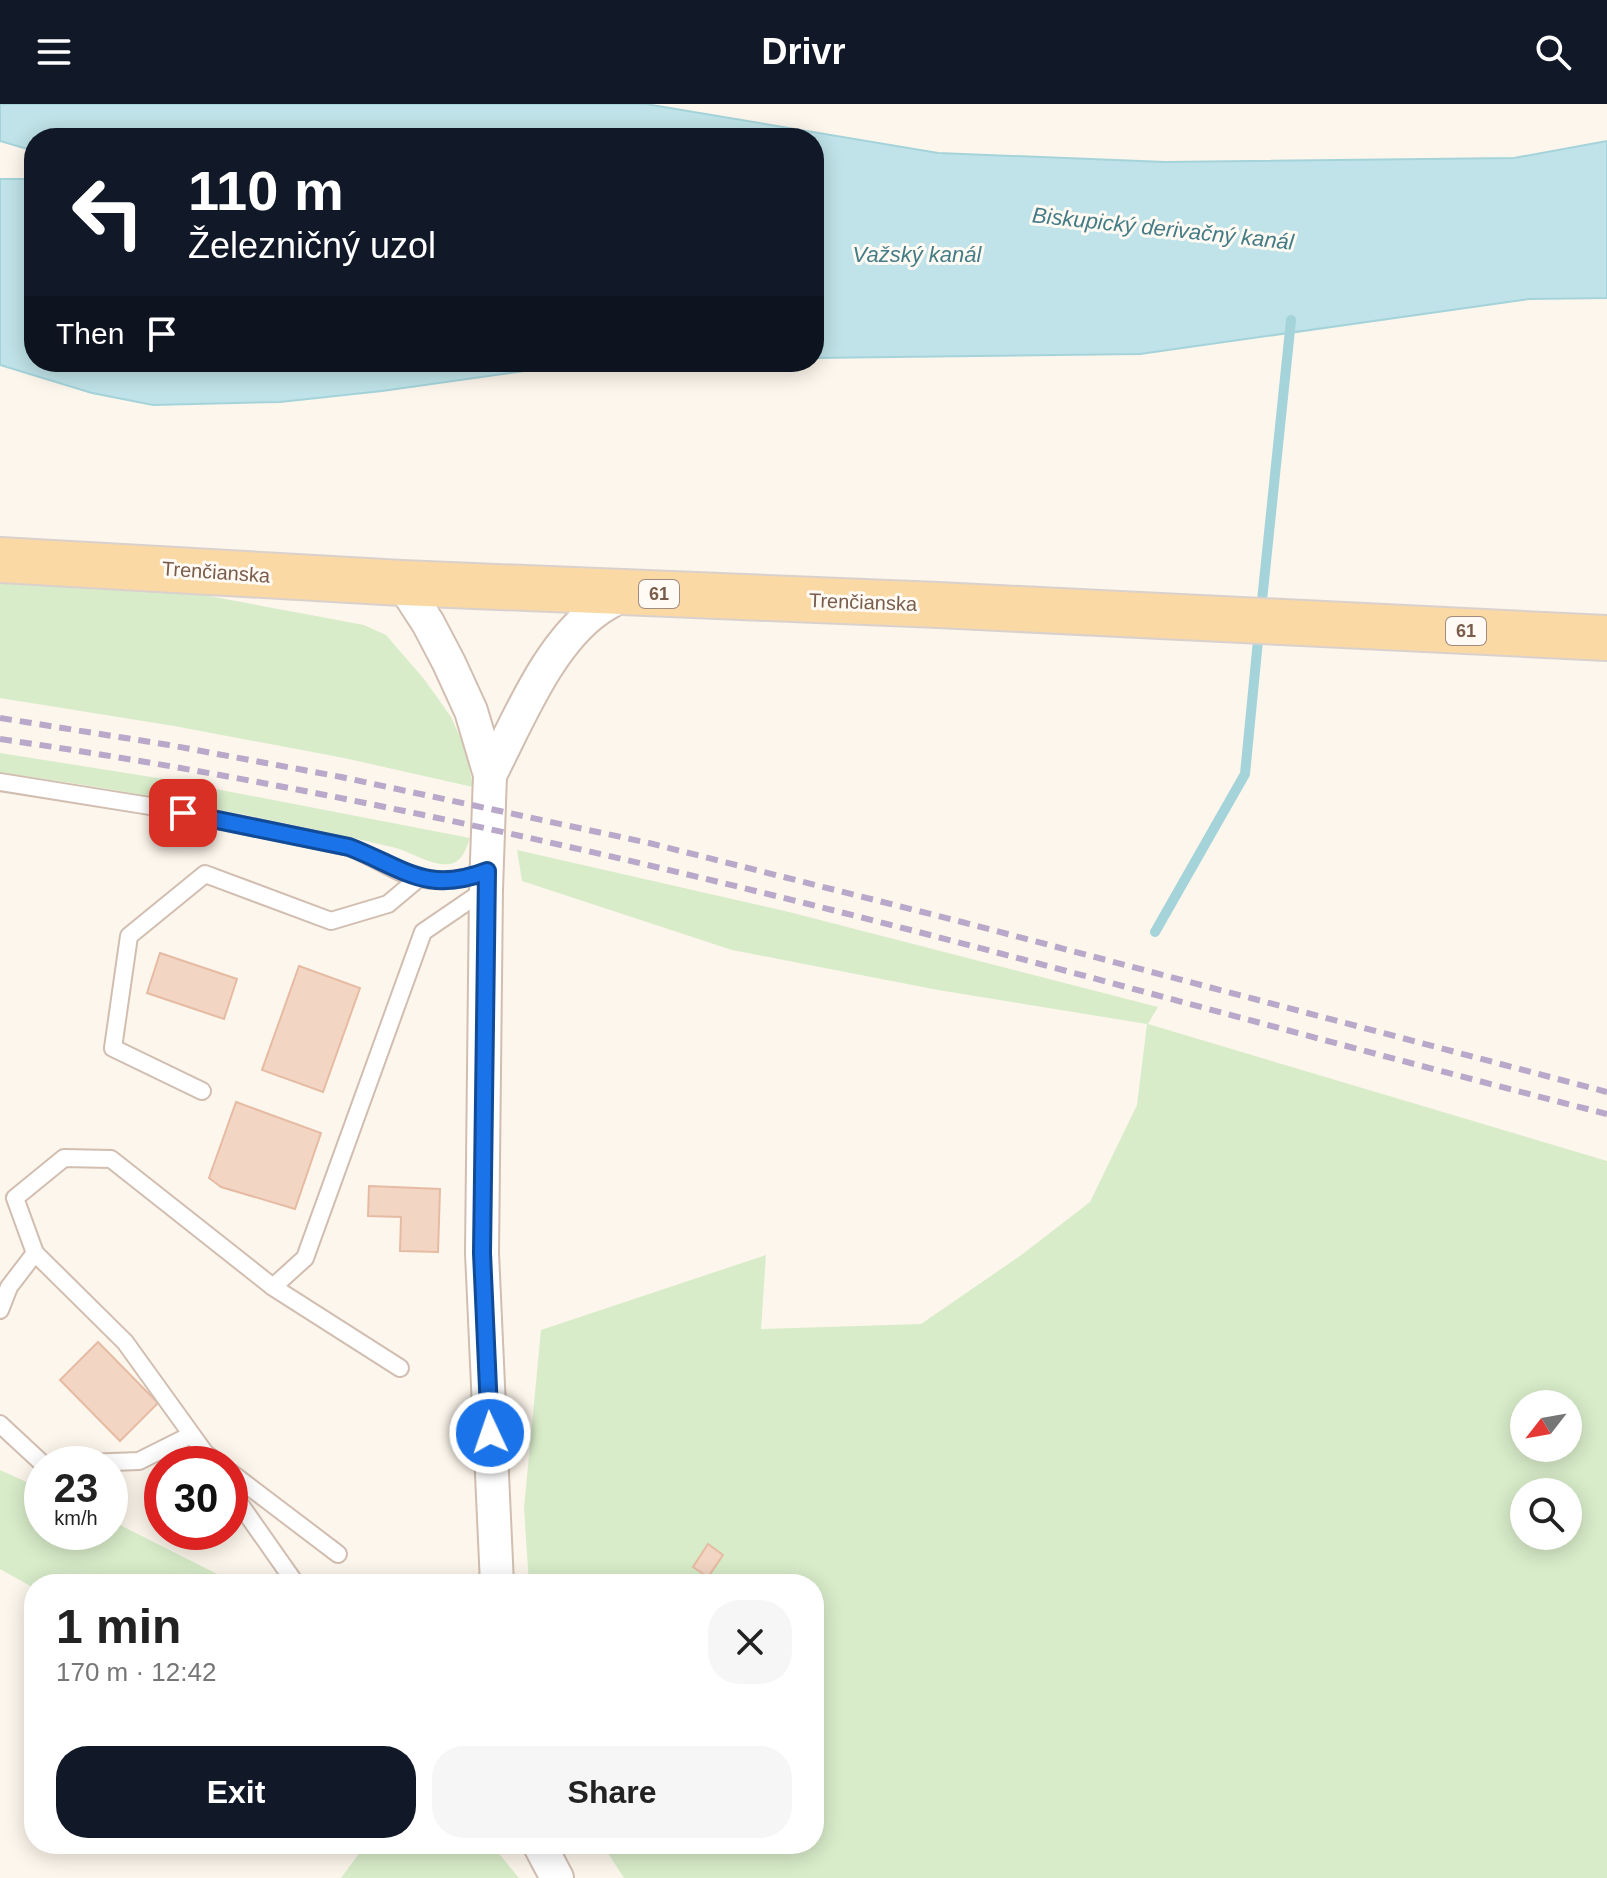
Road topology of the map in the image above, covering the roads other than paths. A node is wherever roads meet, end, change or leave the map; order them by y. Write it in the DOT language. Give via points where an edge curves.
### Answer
graph roads {
  1 [pos="0,560"];
  2 [pos="402,583"];
  3 [pos="628,592"];
  4 [pos="1607,638"];
  5 [pos="490,775"];
  6 [pos="0,782"];
  7 [pos="419,878"];
  8 [pos="486,880"];
  9 [pos="202,1091"];
  10 [pos="35,1253"];
  11 [pos="273,1287"];
  12 [pos="0,1310"];
  13 [pos="400,1368"];
  14 [pos="0,1424"];
  15 [pos="191,1435"];
  16 [pos="24,1446"];
  17 [pos="199,1446"];
  18 [pos="128,1461"];
  19 [pos="248,1486"];
  20 [pos="248,1516"];
  21 [pos="338,1554"];
  22 [pos="289,1574"];
  23 [pos="497,1574"];
  24 [pos="544,1854"];
  25 [pos="557,1878"];
  1 -- 2 [label="main road, Trenčianska / 61"];
  2 -- 3 [label="main road, Trenčianska / 61"];
  2 -- 5 [label="street" via="449,663 471,711"];
  3 -- 4 [label="main road, Trenčianska / 61"];
  3 -- 5 [label="street" via="599,608 570,635 546,667"];
  5 -- 8 [label="street"];
  6 -- 7 [label="lane" via="349,847"];
  7 -- 8 [label="lane"];
  7 -- 9 [label="lane" via="388,904 331,921 205,874 129,936 113,1048"];
  8 -- 11 [label="lane" via="423,932 305,1258"];
  8 -- 23 [label="street" via="482,1253"];
  10 -- 11 [label="lane" via="15,1198 64,1158 111,1159"];
  10 -- 12 [label="lane" via="9,1287"];
  10 -- 15 [label="lane" via="125,1342"];
  11 -- 13 [label="lane"];
  14 -- 16 [label="lane"];
  15 -- 17 [label="lane"];
  15 -- 18 [label="lane"];
  19 -- 21 [label="lane"];
  20 -- 22 [label="lane"];
  24 -- 25 [label="street"];
}
